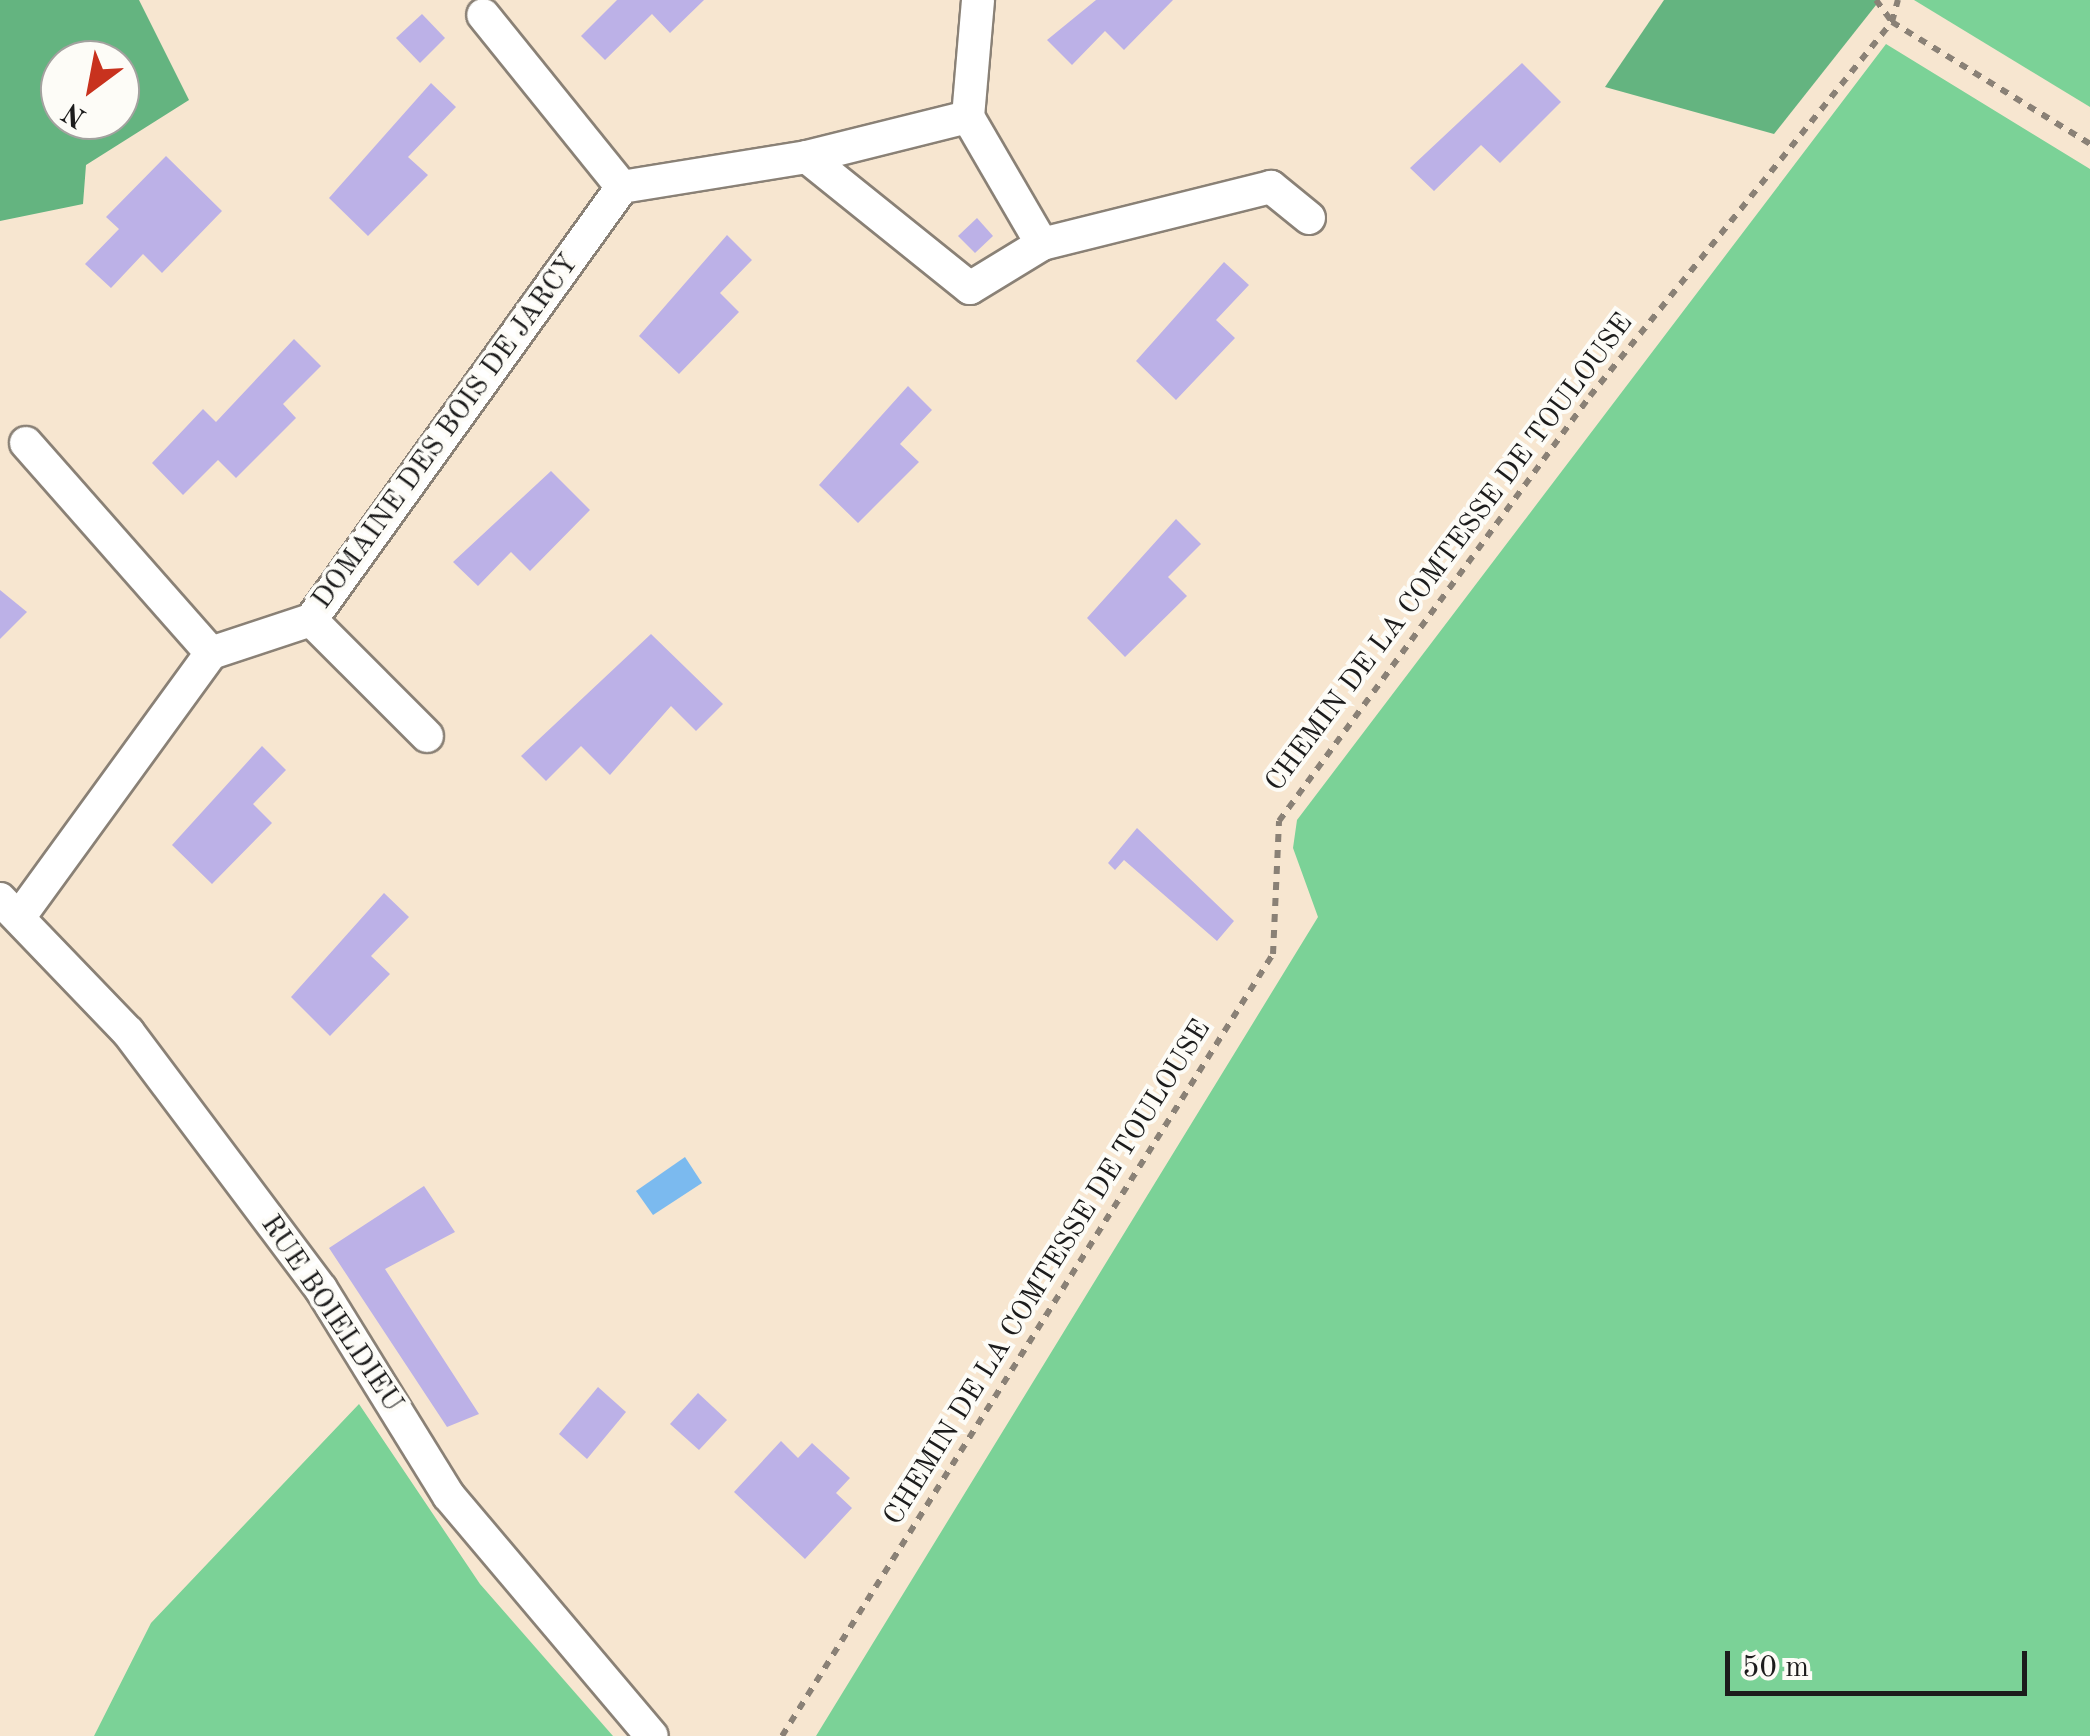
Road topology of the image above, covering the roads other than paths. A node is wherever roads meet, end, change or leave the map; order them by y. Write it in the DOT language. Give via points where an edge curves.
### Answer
graph roads {
  1 [pos="978,0"];
  2 [pos="483,15"];
  3 [pos="968,117"];
  4 [pos="807,157"];
  5 [pos="622,187"];
  6 [pos="1309,218"];
  7 [pos="1042,244"];
  8 [pos="26,442"];
  9 [pos="311,620"];
  10 [pos="211,653"];
  11 [pos="427,736"];
  12 [pos="10,908"];
  13 [pos="652,1736"];
  1 -- 3 [label="street"];
  2 -- 5 [label="street"];
  3 -- 4 [label="street"];
  3 -- 7 [label="street"];
  4 -- 5 [label="street"];
  4 -- 7 [label="street" via="970,288"];
  5 -- 9 [label="street, DOMAINE DES BOIS DE JARCY"];
  6 -- 7 [label="street" via="1271,187"];
  8 -- 10 [label="street"];
  9 -- 10 [label="street, DOMAINE DES BOIS DE JARCY"];
  9 -- 11 [label="street"];
  10 -- 12 [label="street"];
  12 -- 13 [label="street, RUE BOIELDIEU" via="128,1032 321,1290 450,1496"];
}
